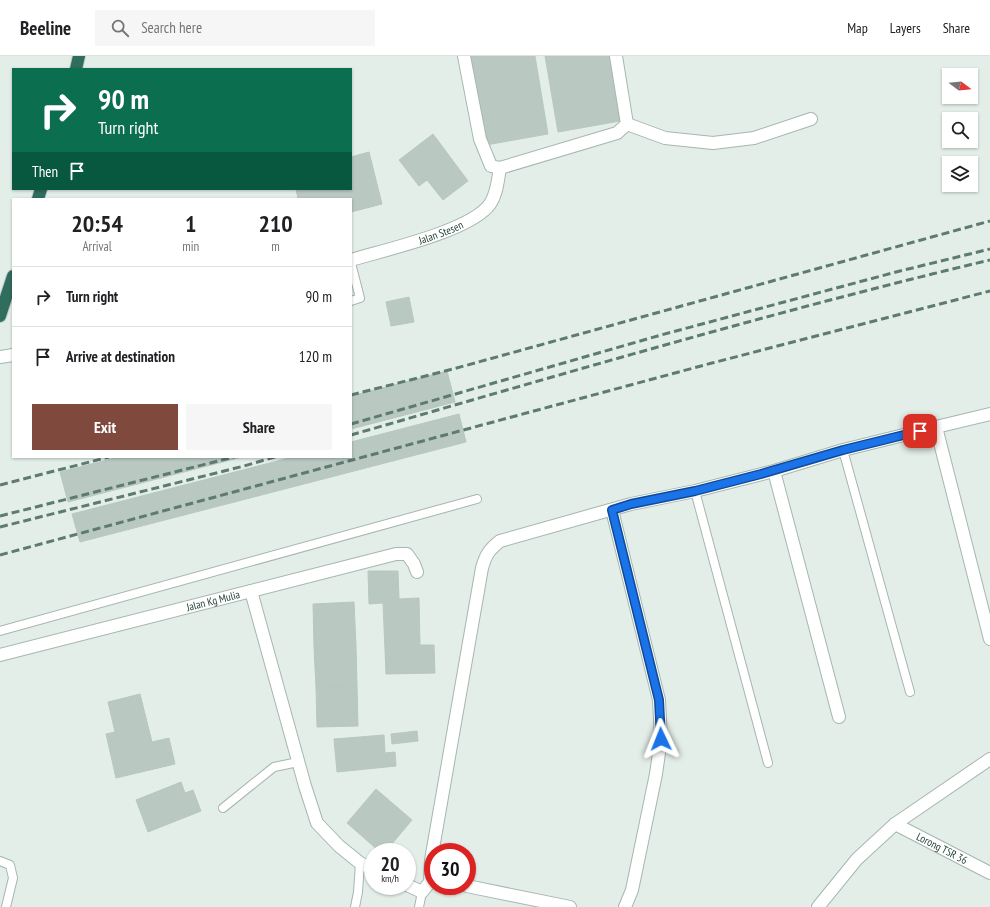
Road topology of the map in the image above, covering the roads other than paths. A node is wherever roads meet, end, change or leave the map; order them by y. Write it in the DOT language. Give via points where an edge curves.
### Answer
graph roads {
  1 [pos="79,56"];
  2 [pos="464,56"];
  3 [pos="616,56"];
  4 [pos="76,68"];
  5 [pos="811,119"];
  6 [pos="627,124"];
  7 [pos="500,168"];
  8 [pos="352,260"];
  9 [pos="352,267"];
  10 [pos="12,279"];
  11 [pos="352,301"];
  12 [pos="0,316"];
  13 [pos="12,355"];
  14 [pos="0,357"];
  15 [pos="990,414"];
  16 [pos="936,427"];
  17 [pos="843,450"];
  18 [pos="774,470"];
  19 [pos="695,491"];
  20 [pos="477,499"];
  21 [pos="612,510"];
  22 [pos="417,572"];
  23 [pos="251,591"];
  24 [pos="0,631"];
  25 [pos="990,639"];
  26 [pos="0,655"];
  27 [pos="910,692"];
  28 [pos="840,717"];
  29 [pos="990,759"];
  30 [pos="298,762"];
  31 [pos="768,762"];
  32 [pos="223,808"];
  33 [pos="895,824"];
  34 [pos="435,843"];
  35 [pos="0,861"];
  36 [pos="360,862"];
  37 [pos="364,864"];
  38 [pos="990,873"];
  39 [pos="476,888"];
  40 [pos="416,889"];
  41 [pos="422,892"];
  42 [pos="6,907"];
  43 [pos="355,907"];
  44 [pos="419,907"];
  45 [pos="570,907"];
  46 [pos="625,907"];
  47 [pos="818,907"];
  1 -- 4 [label="highway"];
  2 -- 7 [label="street" via="480,139 491,166"];
  3 -- 6 [label="street"];
  5 -- 6 [label="street" via="754,138 713,143 665,138"];
  6 -- 7 [label="street" via="617,133"];
  7 -- 8 [label="street, Jalan Stesen" via="490,203 480,214 467,222 422,239"];
  9 -- 11 [label="lane" via="360,298"];
  10 -- 12 [label="highway"];
  13 -- 14 [label="street"];
  15 -- 16 [label="street"];
  16 -- 17 [label="street"];
  16 -- 25 [label="street"];
  17 -- 18 [label="street"];
  17 -- 27 [label="lane"];
  18 -- 19 [label="street"];
  18 -- 28 [label="street"];
  19 -- 21 [label="street"];
  19 -- 31 [label="lane"];
  20 -- 24 [label="lane"];
  21 -- 34 [label="street" via="500,541 486,555"];
  21 -- 46 [label="street" via="659,700 661,739 632,890"];
  22 -- 23 [label="street, Jalan Kg Mulia" via="407,554 396,554"];
  23 -- 26 [label="street, Jalan Kg Mulia"];
  23 -- 30 [label="street"];
  29 -- 33 [label="street"];
  30 -- 32 [label="lane" via="274,767"];
  30 -- 36 [label="street" via="317,823 339,846"];
  33 -- 38 [label="street, Lorong TSR 36"];
  33 -- 47 [label="street" via="857,859"];
  35 -- 42 [label="lane" via="10,865 13,878"];
  36 -- 37 [label="street"];
  36 -- 43 [label="lane"];
  39 -- 45 [label="street"];
  40 -- 41 [label="street"];
  41 -- 44 [label="lane"];
}
